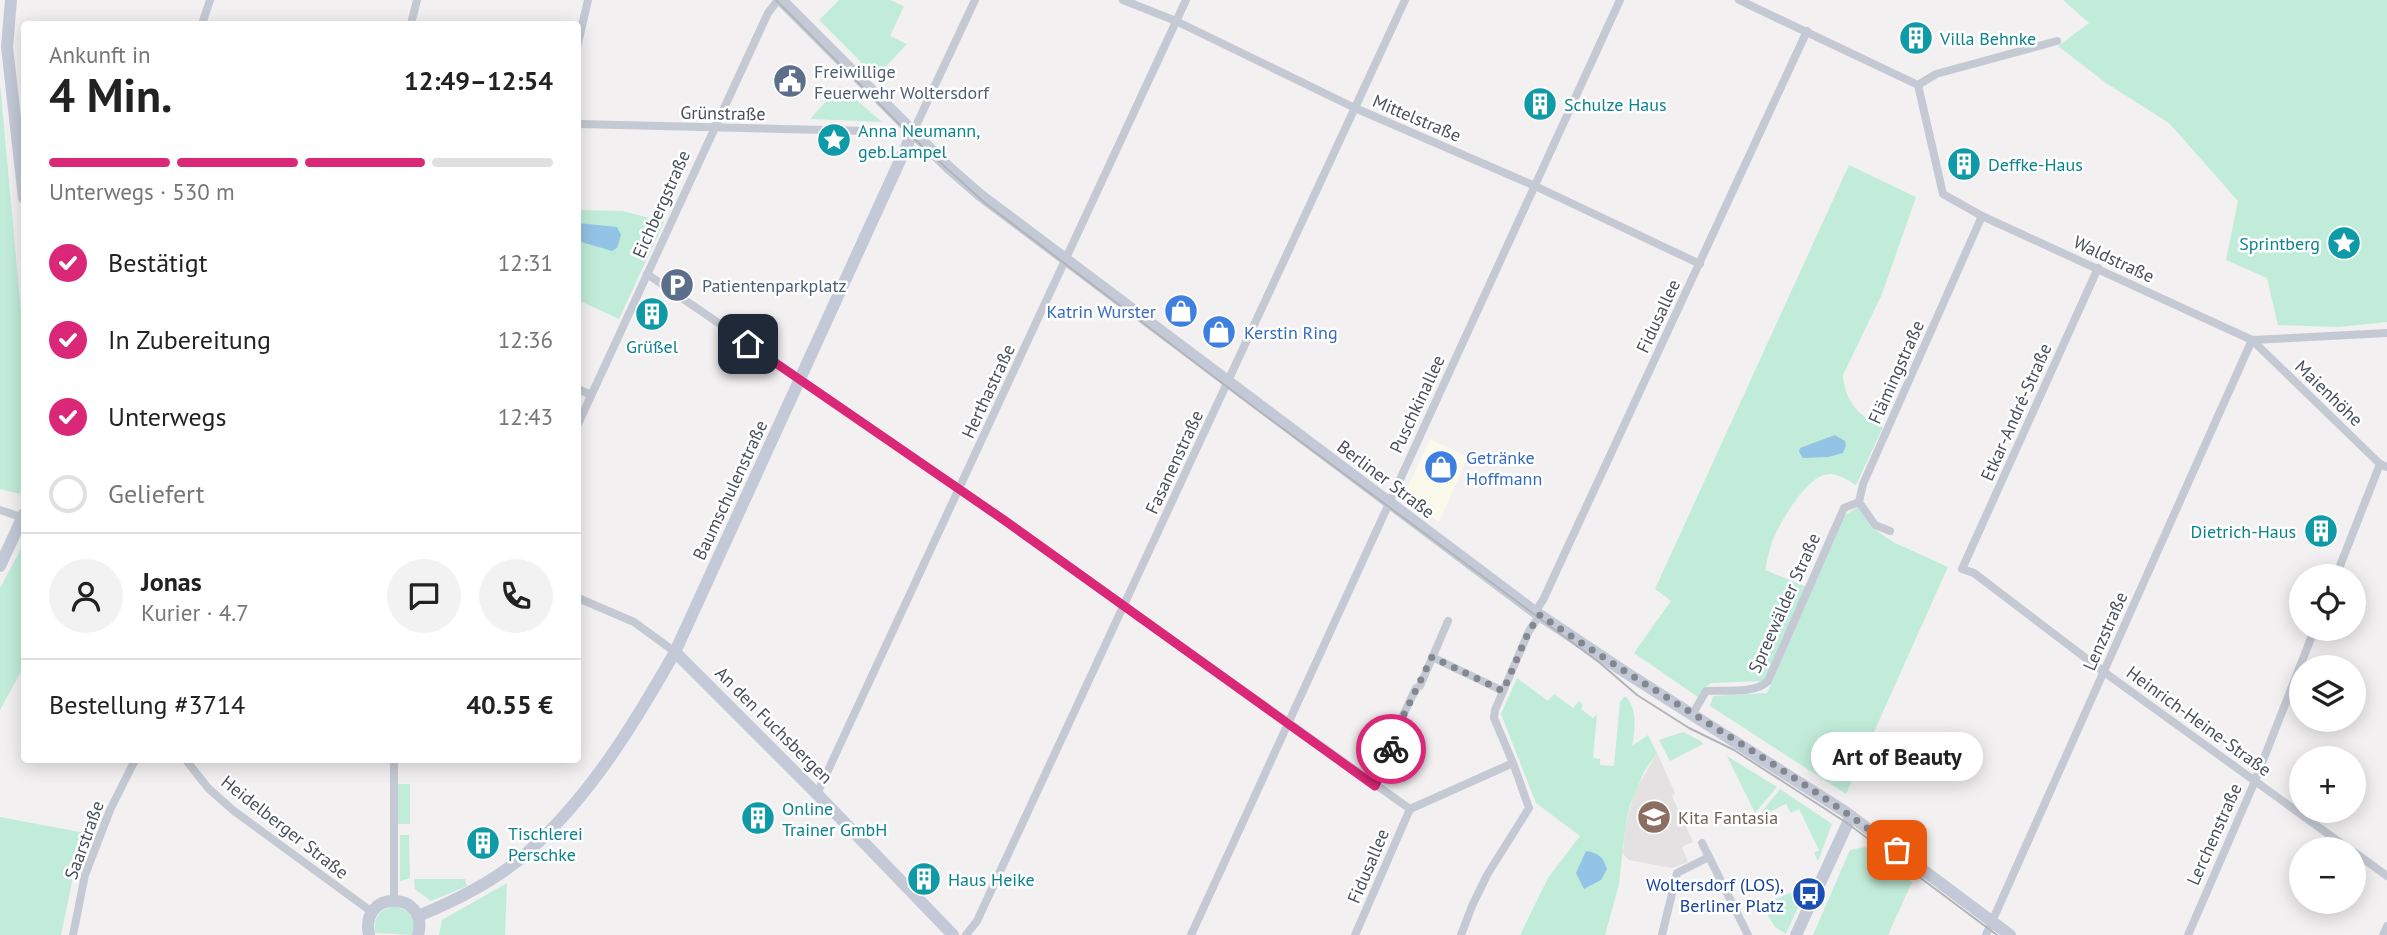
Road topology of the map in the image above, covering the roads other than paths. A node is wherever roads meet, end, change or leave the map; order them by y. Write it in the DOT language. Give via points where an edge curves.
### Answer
graph roads {
  1 [pos="11,0"];
  2 [pos="210,0"];
  3 [pos="417,0"];
  4 [pos="588,0"];
  5 [pos="780,0"];
  6 [pos="975,0"];
  7 [pos="1123,0"];
  8 [pos="1186,0"];
  9 [pos="1405,0"];
  10 [pos="1620,0"];
  11 [pos="1739,0"];
  12 [pos="203,21"];
  13 [pos="412,21"];
  14 [pos="1176,21"];
  15 [pos="581,30"];
  16 [pos="1807,31"];
  17 [pos="2057,41"];
  18 [pos="1918,85"];
  19 [pos="1355,108"];
  20 [pos="581,124"];
  21 [pos="714,129"];
  22 [pos="868,131"];
  23 [pos="913,132"];
  24 [pos="21,171"];
  25 [pos="1535,186"];
  26 [pos="1982,216"];
  27 [pos="1065,260"];
  28 [pos="1699,264"];
  29 [pos="2098,268"];
  30 [pos="647,274"];
  31 [pos="2387,334"];
  32 [pos="2252,341"];
  33 [pos="801,379"];
  34 [pos="1228,383"];
  35 [pos="581,390"];
  36 [pos="591,395"];
  37 [pos="581,417"];
  38 [pos="2384,465"];
  39 [pos="960,489"];
  40 [pos="1389,502"];
  41 [pos="1859,502"];
  42 [pos="0,510"];
  43 [pos="21,516"];
  44 [pos="21,523"];
  45 [pos="1890,531"];
  46 [pos="2341,564"];
  47 [pos="0,566"];
  48 [pos="1962,569"];
  49 [pos="581,599"];
  50 [pos="1124,607"];
  51 [pos="1537,613"];
  52 [pos="1448,621"];
  53 [pos="2310,641"];
  54 [pos="675,652"];
  55 [pos="1432,657"];
  56 [pos="2104,672"];
  57 [pos="1503,691"];
  58 [pos="1692,715"];
  59 [pos="1288,722"];
  60 [pos="134,763"];
  61 [pos="188,763"];
  62 [pos="394,763"];
  63 [pos="1513,763"];
  64 [pos="2255,780"];
  65 [pos="1375,786"];
  66 [pos="817,794"];
  67 [pos="1410,809"];
  68 [pos="1851,816"];
  69 [pos="2333,837"];
  70 [pos="1702,844"];
  71 [pos="1709,858"];
  72 [pos="2366,861"];
  73 [pos="2387,876"];
  74 [pos="394,900"];
  75 [pos="372,912"];
  76 [pos="418,916"];
  77 [pos="1992,922"];
  78 [pos="2387,926"];
  79 [pos="73,935"];
  80 [pos="369,935"];
  81 [pos="418,935"];
  82 [pos="953,935"];
  83 [pos="966,935"];
  84 [pos="1191,935"];
  85 [pos="1355,935"];
  86 [pos="1461,935"];
  87 [pos="1662,935"];
  88 [pos="1748,935"];
  89 [pos="1796,935"];
  90 [pos="1986,935"];
  91 [pos="2010,935"];
  92 [pos="2188,935"];
  93 [pos="2383,935"];
  1 -- 24 [label="street" via="7,47"];
  2 -- 12 [label="street"];
  3 -- 13 [label="street"];
  4 -- 15 [label="street"];
  5 -- 21 [label="street, Eichbergstraße" via="768,13"];
  5 -- 23 [label="street, Berliner Straße"];
  6 -- 23 [label="street, Baumschulenstraße"];
  7 -- 14 [label="street, Mittelstraße"];
  8 -- 14 [label="street, Herthastraße"];
  9 -- 19 [label="street, Fasanenstraße"];
  10 -- 25 [label="street, Puschkinallee"];
  11 -- 16 [label="street"];
  14 -- 19 [label="street, Mittelstraße"];
  14 -- 27 [label="street, Herthastraße"];
  16 -- 18 [label="street"];
  16 -- 28 [label="street, Fidusallee"];
  17 -- 18 [label="street" via="1936,74"];
  18 -- 26 [label="street, Waldstraße" via="1943,194"];
  19 -- 25 [label="street, Mittelstraße"];
  19 -- 34 [label="street, Fasanenstraße"];
  20 -- 21 [label="street, Grünstraße"];
  21 -- 22 [label="street, Grünstraße"];
  21 -- 30 [label="street, Eichbergstraße"];
  23 -- 27 [label="street, Berliner Straße" via="970,187"];
  23 -- 33 [label="street, Baumschulenstraße"];
  25 -- 28 [label="street, Mittelstraße"];
  25 -- 40 [label="street, Puschkinallee"];
  26 -- 29 [label="street, Waldstraße"];
  26 -- 41 [label="street, Flämingstraße"];
  27 -- 34 [label="street, Berliner Straße"];
  27 -- 39 [label="street, Herthastraße"];
  28 -- 51 [label="street, Fidusallee"];
  29 -- 32 [label="street, Waldstraße"];
  29 -- 48 [label="street, Etkar-André-Straße"];
  30 -- 33 [label="street"];
  30 -- 36 [label="street, Eichbergstraße"];
  31 -- 32 [label="street, Waldstraße"];
  32 -- 38 [label="street, Maienhöhe"];
  32 -- 56 [label="street, Lenzstraße"];
  33 -- 39 [label="street"];
  33 -- 54 [label="street, Baumschulenstraße"];
  34 -- 40 [label="street, Berliner Straße"];
  34 -- 50 [label="street, Fasanenstraße"];
  35 -- 36 [label="street"];
  36 -- 37 [label="street, Eichbergstraße"];
  38 -- 46 [label="street"];
  39 -- 50 [label="street"];
  39 -- 66 [label="street, Herthastraße"];
  40 -- 51 [label="street, Berliner Straße"];
  40 -- 59 [label="street, Puschkinallee"];
  41 -- 45 [label="street" via="1875,525"];
  41 -- 58 [label="street, Spreewälder Straße" via="1844,508 1768,681 1763,687 1706,691"];
  42 -- 43 [label="street"];
  44 -- 47 [label="street"];
  48 -- 56 [label="street, Heinrich-Heine-Straße" via="1974,573"];
  49 -- 54 [label="street, An den Fuchsbergen" via="634,622"];
  50 -- 59 [label="street"];
  50 -- 83 [label="street, Fasanenstraße" via="977,921"];
  51 -- 57 [label="street, Fidusallee"];
  51 -- 58 [label="street, Berliner Straße"];
  52 -- 55 [label="street"];
  53 -- 64 [label="street, Lerchenstraße"];
  54 -- 66 [label="street, An den Fuchsbergen"];
  54 -- 76 [label="street, Baumschulenstraße" via="610,758 548,832 489,880"];
  55 -- 57 [label="street"];
  55 -- 65 [label="street"];
  56 -- 64 [label="street, Heinrich-Heine-Straße"];
  56 -- 77 [label="street, Lenzstraße"];
  57 -- 63 [label="street, Fidusallee" via="1494,718"];
  58 -- 68 [label="street, Berliner Straße"];
  59 -- 65 [label="street"];
  59 -- 84 [label="street, Puschkinallee"];
  60 -- 79 [label="street, Saarstraße" via="85,875"];
  61 -- 75 [label="street, Heidelberger Straße" via="234,811"];
  62 -- 74 [label="street"];
  63 -- 67 [label="street"];
  63 -- 86 [label="street, Fidusallee" via="1529,808 1487,875"];
  64 -- 69 [label="street, Heinrich-Heine-Straße"];
  64 -- 92 [label="street, Lerchenstraße"];
  65 -- 67 [label="street"];
  66 -- 82 [label="street, An den Fuchsbergen"];
  67 -- 85 [label="street, Fidusallee"];
  68 -- 77 [label="street, Berliner Straße"];
  68 -- 89 [label="street"];
  70 -- 71 [label="street"];
  71 -- 87 [label="street" via="1676,873"];
  71 -- 88 [label="street"];
  72 -- 73 [label="street"];
  74 -- 75 [label="street" via="381,903"];
  74 -- 76 [label="street" via="409,904"];
  75 -- 80 [label="street"];
  76 -- 81 [label="street"];
  77 -- 90 [label="street, Lenzstraße"];
  77 -- 91 [label="street, Berliner Straße"];
  78 -- 93 [label="street"];
}
